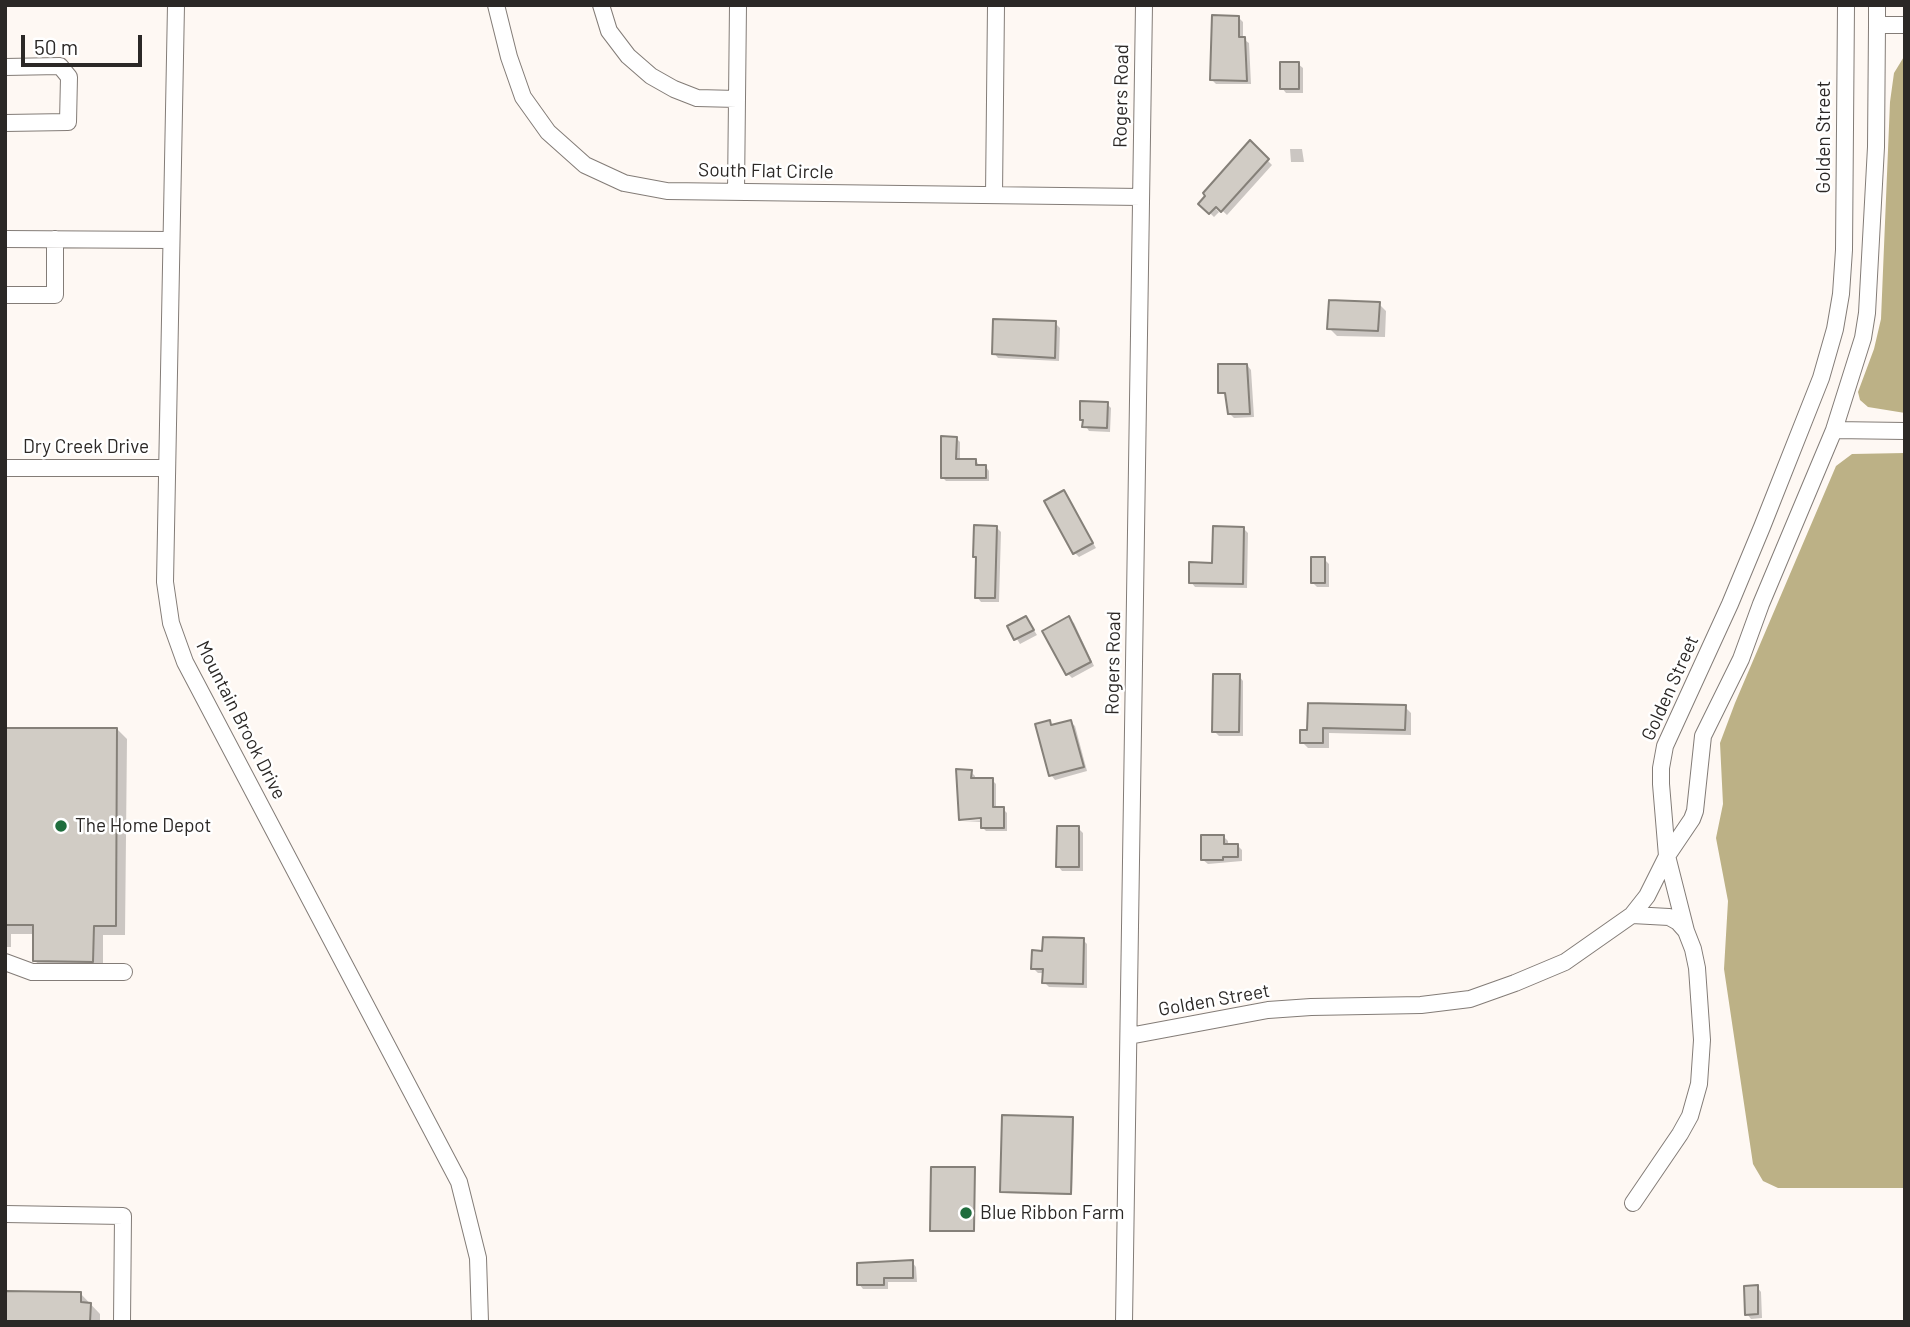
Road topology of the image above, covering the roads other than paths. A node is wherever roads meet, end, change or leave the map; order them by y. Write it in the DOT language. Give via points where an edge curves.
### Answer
graph roads {
  1 [pos="176,5"];
  2 [pos="496,5"];
  3 [pos="601,5"];
  4 [pos="738,5"];
  5 [pos="996,5"];
  6 [pos="1143,5"];
  7 [pos="1846,5"];
  8 [pos="1877,5"];
  9 [pos="1905,24"];
  10 [pos="1877,25"];
  11 [pos="5,67"];
  12 [pos="737,99"];
  13 [pos="5,123"];
  14 [pos="736,192"];
  15 [pos="994,195"];
  16 [pos="1141,197"];
  17 [pos="5,239"];
  18 [pos="55,239"];
  19 [pos="171,240"];
  20 [pos="5,295"];
  21 [pos="1834,430"];
  22 [pos="1905,431"];
  23 [pos="5,468"];
  24 [pos="166,468"];
  25 [pos="1667,856"];
  26 [pos="1632,915"];
  27 [pos="1686,931"];
  28 [pos="5,962"];
  29 [pos="124,972"];
  30 [pos="1129,1036"];
  31 [pos="1633,1203"];
  32 [pos="5,1214"];
  33 [pos="122,1322"];
  34 [pos="480,1322"];
  35 [pos="1124,1322"];
  1 -- 19 [label="street, Mountain Brook Drive"];
  2 -- 14 [label="street, South Flat Circle" via="523,97 548,132 584,165 624,183 667,191"];
  3 -- 12 [label="street" via="609,31 651,76 697,98"];
  4 -- 12 [label="street"];
  5 -- 15 [label="street"];
  6 -- 16 [label="street, Rogers Road"];
  7 -- 25 [label="street, Golden Street" via="1844,250 1835,329 1821,378 1762,527 1665,746 1661,768"];
  8 -- 10 [label="street"];
  9 -- 10 [label="street"];
  10 -- 21 [label="street" via="1867,313"];
  11 -- 13 [label="street" via="60,66 69,77 68,122"];
  12 -- 14 [label="street"];
  14 -- 15 [label="street, South Flat Circle"];
  15 -- 16 [label="street, South Flat Circle"];
  16 -- 30 [label="street, Rogers Road"];
  17 -- 18 [label="street"];
  18 -- 19 [label="street"];
  18 -- 20 [label="street" via="55,295"];
  19 -- 24 [label="street, Mountain Brook Drive"];
  21 -- 22 [label="street"];
  21 -- 25 [label="street" via="1741,659 1705,730 1695,811"];
  23 -- 24 [label="street, Dry Creek Drive"];
  24 -- 34 [label="street, Mountain Brook Drive" via="165,582 171,623 185,662 459,1182 478,1258"];
  25 -- 26 [label="street, Golden Street"];
  25 -- 27 [label="street"];
  26 -- 27 [label="street" via="1669,917"];
  26 -- 30 [label="street, Golden Street" via="1566,962 1469,999 1268,1010"];
  27 -- 31 [label="street" via="1695,957 1702,1020 1698,1090 1680,1134"];
  28 -- 29 [label="street" via="32,972"];
  30 -- 35 [label="street, Rogers Road"];
  32 -- 33 [label="street" via="123,1216"];
}
